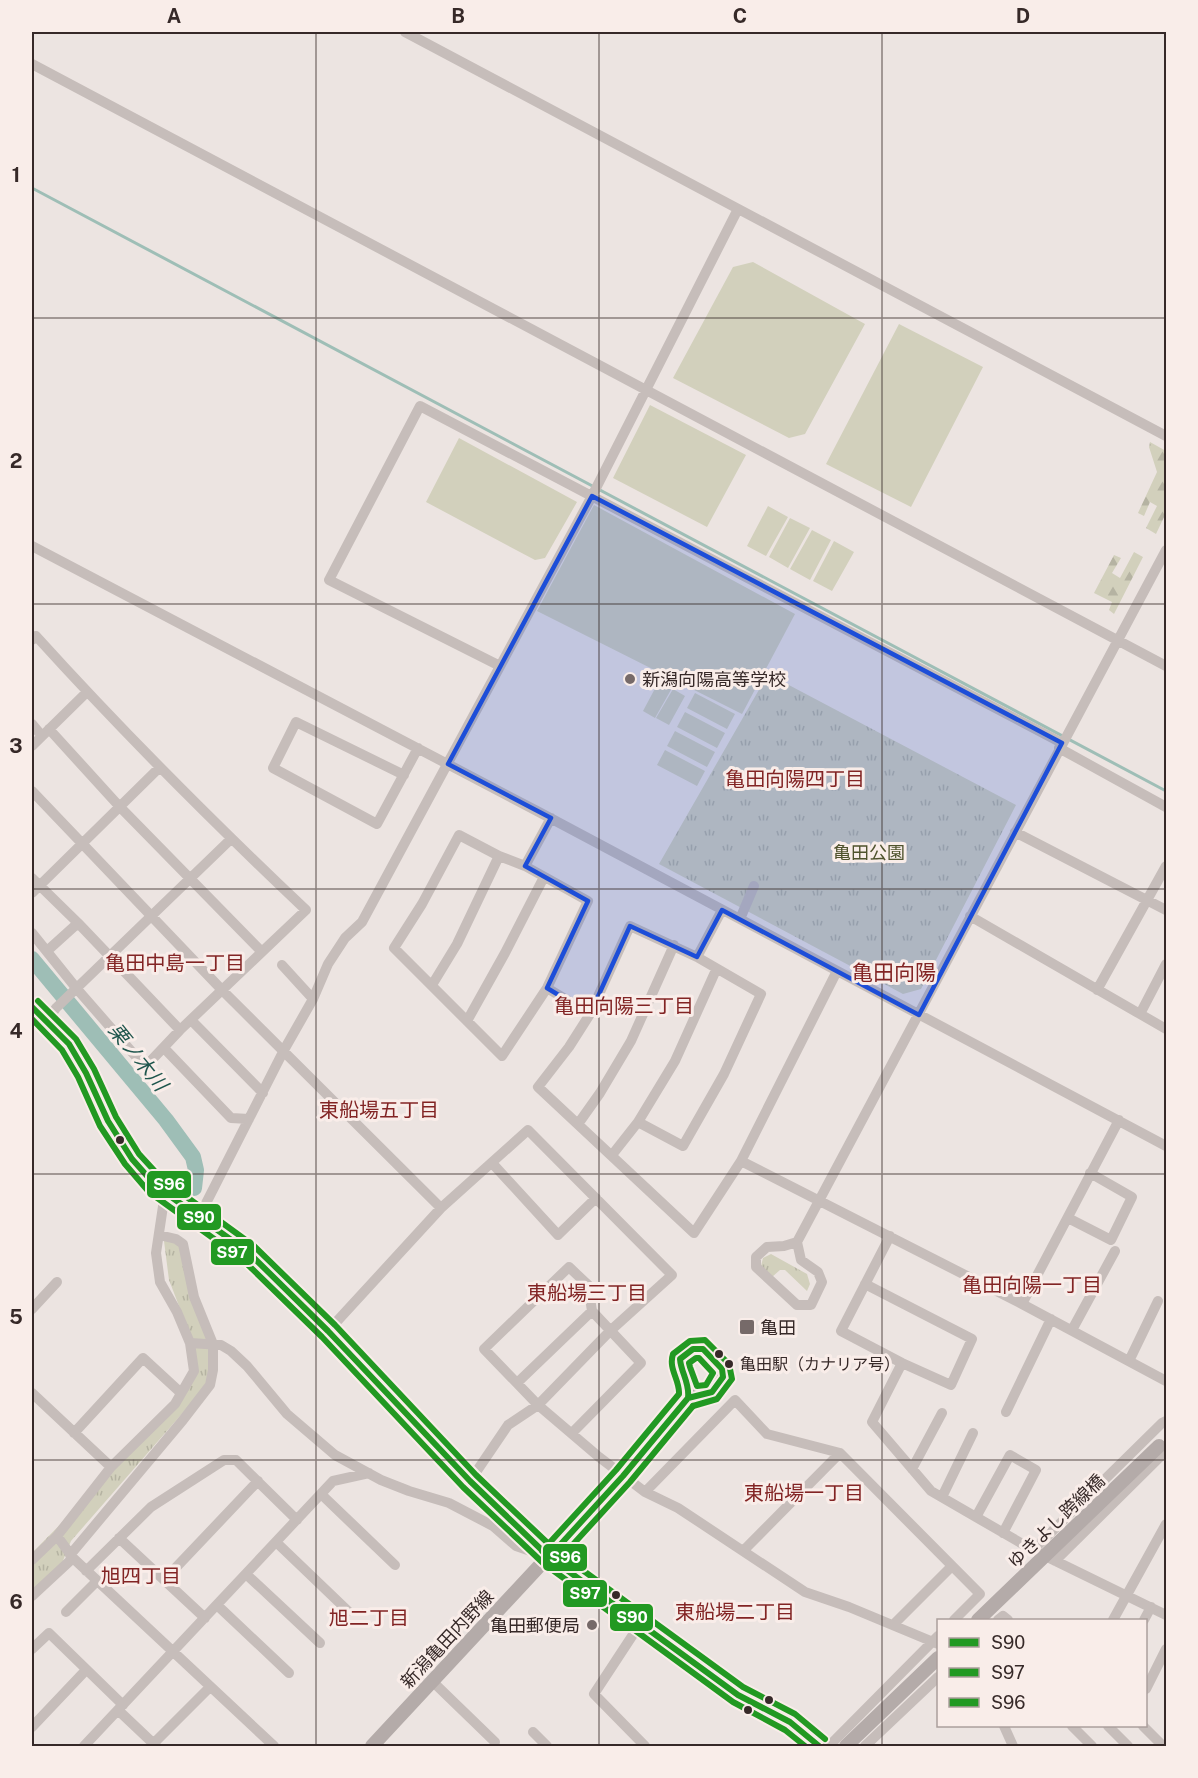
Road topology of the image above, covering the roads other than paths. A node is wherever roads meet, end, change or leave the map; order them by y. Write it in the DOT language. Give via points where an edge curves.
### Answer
graph roads {
  1 [pos="405,32"];
  2 [pos="32,64"];
  3 [pos="738,209"];
  4 [pos="646,392"];
  5 [pos="1167,436"];
  6 [pos="592,496"];
  7 [pos="32,546"];
  8 [pos="1167,550"];
  9 [pos="32,640"];
  10 [pos="1119,641"];
  11 [pos="500,666"];
  12 [pos="1167,666"];
  13 [pos="87,692"];
  14 [pos="32,724"];
  15 [pos="46,733"];
  16 [pos="32,746"];
  17 [pos="1061,746"];
  18 [pos="418,748"];
  19 [pos="448,764"];
  20 [pos="160,767"];
  21 [pos="404,775"];
  22 [pos="32,791"];
  23 [pos="119,806"];
  24 [pos="1167,807"];
  25 [pos="551,818"];
  26 [pos="1015,831"];
  27 [pos="231,839"];
  28 [pos="82,843"];
  29 [pos="500,856"];
  30 [pos="525,866"];
  31 [pos="1167,866"];
  32 [pos="544,877"];
  33 [pos="190,879"];
  34 [pos="34,886"];
  35 [pos="754,886"];
  36 [pos="1147,899"];
  37 [pos="722,910"];
  38 [pos="1167,910"];
  39 [pos="152,915"];
  40 [pos="970,916"];
  41 [pos="740,919"];
  42 [pos="78,923"];
  43 [pos="32,933"];
  44 [pos="674,945"];
  45 [pos="47,951"];
  46 [pos="262,952"];
  47 [pos="110,956"];
  48 [pos="697,957"];
  49 [pos="1167,964"];
  50 [pos="282,965"];
  51 [pos="716,969"];
  52 [pos="837,971"];
  53 [pos="432,985"];
  54 [pos="547,988"];
  55 [pos="222,990"];
  56 [pos="1097,990"];
  57 [pos="74,992"];
  58 [pos="313,999"];
  59 [pos="32,1007"];
  60 [pos="590,1014"];
  61 [pos="1140,1014"];
  62 [pos="919,1015"];
  63 [pos="191,1020"];
  64 [pos="47,1021"];
  65 [pos="467,1021"];
  66 [pos="1167,1029"];
  67 [pos="180,1030"];
  68 [pos="164,1048"];
  69 [pos="284,1050"];
  70 [pos="262,1093"];
  71 [pos="249,1119"];
  72 [pos="1119,1120"];
  73 [pos="638,1122"];
  74 [pos="578,1124"];
  75 [pos="1167,1146"];
  76 [pos="612,1155"];
  77 [pos="741,1161"];
  78 [pos="492,1163"];
  79 [pos="1090,1173"];
  80 [pos="165,1193"];
  81 [pos="596,1198"];
  82 [pos="819,1201"];
  83 [pos="441,1208"];
  84 [pos="199,1217"];
  85 [pos="1068,1218"];
  86 [pos="159,1235"];
  87 [pos="890,1236"];
  88 [pos="797,1242"];
  89 [pos="1115,1251"];
  90 [pos="57,1282"];
  91 [pos="865,1284"];
  92 [pos="1158,1301"];
  93 [pos="1022,1304"];
  94 [pos="32,1309"];
  95 [pos="592,1311"];
  96 [pos="1051,1319"];
  97 [pos="1072,1330"];
  98 [pos="328,1331"];
  99 [pos="610,1331"];
  100 [pos="190,1343"];
  101 [pos="213,1344"];
  102 [pos="1129,1361"];
  103 [pos="902,1363"];
  104 [pos="1167,1381"];
  105 [pos="518,1383"];
  106 [pos="32,1393"];
  107 [pos="181,1393"];
  108 [pos="688,1398"];
  109 [pos="538,1405"];
  110 [pos="1006,1412"];
  111 [pos="942,1413"];
  112 [pos="1167,1421"];
  113 [pos="74,1433"];
  114 [pos="572,1433"];
  115 [pos="973,1433"];
  116 [pos="1164,1446"];
  117 [pos="840,1453"];
  118 [pos="111,1467"];
  119 [pos="912,1469"];
  120 [pos="369,1473"];
  121 [pos="623,1476"];
  122 [pos="258,1481"];
  123 [pos="470,1481"];
  124 [pos="645,1491"];
  125 [pos="322,1495"];
  126 [pos="942,1497"];
  127 [pos="976,1517"];
  128 [pos="297,1520"];
  129 [pos="1167,1524"];
  130 [pos="1003,1533"];
  131 [pos="57,1536"];
  132 [pos="118,1538"];
  133 [pos="276,1542"];
  134 [pos="1033,1550"];
  135 [pos="743,1551"];
  136 [pos="71,1556"];
  137 [pos="549,1557"];
  138 [pos="32,1560"];
  139 [pos="1055,1561"];
  140 [pos="395,1565"];
  141 [pos="952,1566"];
  142 [pos="86,1571"];
  143 [pos="246,1574"];
  144 [pos="165,1579"];
  145 [pos="97,1581"];
  146 [pos="32,1596"];
  147 [pos="1128,1596"];
  148 [pos="217,1605"];
  149 [pos="1151,1607"];
  150 [pos="348,1611"];
  151 [pos="66,1612"];
  152 [pos="1167,1615"];
  153 [pos="205,1618"];
  154 [pos="955,1619"];
  155 [pos="979,1619"];
  156 [pos="1114,1619"];
  157 [pos="1145,1619"];
  158 [pos="640,1624"];
  159 [pos="893,1625"];
  160 [pos="936,1641"];
  161 [pos="320,1643"];
  162 [pos="32,1649"];
  163 [pos="1167,1649"];
  164 [pos="173,1652"];
  165 [pos="937,1661"];
  166 [pos="86,1670"];
  167 [pos="289,1673"];
  168 [pos="937,1679"];
  169 [pos="432,1681"];
  170 [pos="210,1687"];
  171 [pos="1147,1687"];
  172 [pos="121,1708"];
  173 [pos="32,1727"];
  174 [pos="1005,1727"];
  175 [pos="1074,1727"];
  176 [pos="1110,1727"];
  177 [pos="1145,1727"];
  178 [pos="533,1732"];
  179 [pos="1167,1733"];
  180 [pos="495,1742"];
  181 [pos="154,1745"];
  182 [pos="1162,1745"];
  183 [pos="86,1746"];
  184 [pos="274,1746"];
  185 [pos="372,1746"];
  186 [pos="547,1746"];
  187 [pos="645,1746"];
  188 [pos="819,1746"];
  189 [pos="829,1746"];
  190 [pos="846,1746"];
  191 [pos="865,1746"];
  192 [pos="1013,1746"];
  193 [pos="1092,1746"];
  194 [pos="1128,1746"];
  1 -- 3 [label="street"];
  2 -- 4 [label="street"];
  3 -- 4 [label="street"];
  3 -- 5 [label="street"];
  4 -- 6 [label="street"];
  4 -- 10 [label="street"];
  6 -- 11 [label="street"];
  6 -- 11 [label="street" via="420,406 329,580"];
  6 -- 17 [label="street"];
  7 -- 18 [label="street"];
  8 -- 10 [label="street"];
  9 -- 13 [label="street" via="36,636"];
  10 -- 12 [label="street"];
  10 -- 17 [label="street"];
  11 -- 19 [label="street"];
  13 -- 15 [label="street"];
  13 -- 20 [label="street"];
  14 -- 15 [label="street"];
  15 -- 16 [label="street"];
  15 -- 23 [label="street"];
  17 -- 24 [label="street"];
  17 -- 26 [label="street"];
  18 -- 19 [label="street"];
  18 -- 21 [label="street"];
  19 -- 25 [label="street"];
  19 -- 58 [label="street" via="362,922 345,938 328,964"];
  20 -- 23 [label="street"];
  20 -- 27 [label="street"];
  21 -- 21 [label="street" via="377,824 273,768 296,722"];
  22 -- 28 [label="street"];
  23 -- 28 [label="street"];
  23 -- 33 [label="street"];
  25 -- 30 [label="street"];
  25 -- 37 [label="street"];
  26 -- 36 [label="street"];
  26 -- 40 [label="street"];
  27 -- 33 [label="street"];
  27 -- 46 [label="street" via="306,910"];
  28 -- 34 [label="street"];
  28 -- 39 [label="street"];
  29 -- 30 [label="street"];
  29 -- 53 [label="street"];
  29 -- 53 [label="street" via="459,835 394,948"];
  30 -- 32 [label="street"];
  31 -- 36 [label="street"];
  32 -- 54 [label="street" via="588,901"];
  32 -- 65 [label="street"];
  33 -- 39 [label="street"];
  33 -- 46 [label="street"];
  34 -- 42 [label="street"];
  35 -- 41 [label="street"];
  36 -- 38 [label="street"];
  36 -- 56 [label="street"];
  37 -- 41 [label="street"];
  37 -- 48 [label="street"];
  39 -- 47 [label="street"];
  39 -- 55 [label="street"];
  40 -- 56 [label="street"];
  40 -- 62 [label="street"];
  41 -- 52 [label="street"];
  42 -- 45 [label="street"];
  42 -- 47 [label="street"];
  43 -- 45 [label="street"];
  44 -- 48 [label="street"];
  44 -- 60 [label="street" via="630,926"];
  44 -- 74 [label="street" via="631,1041"];
  45 -- 57 [label="street"];
  46 -- 55 [label="street"];
  47 -- 57 [label="street"];
  47 -- 67 [label="street"];
  48 -- 51 [label="street"];
  49 -- 61 [label="street"];
  50 -- 58 [label="street"];
  51 -- 73 [label="street" via="675,1061"];
  51 -- 73 [label="street" via="761,994 724,1074 683,1146"];
  52 -- 62 [label="street"];
  52 -- 77 [label="street"];
  53 -- 65 [label="street"];
  54 -- 60 [label="street"];
  54 -- 65 [label="street" via="502,1056"];
  55 -- 63 [label="street"];
  55 -- 69 [label="street"];
  56 -- 61 [label="street"];
  57 -- 64 [label="street"];
  57 -- 68 [label="street" via="145,1067"];
  58 -- 69 [label="street"];
  59 -- 64 [label="main road"];
  60 -- 74 [label="street" via="538,1087"];
  61 -- 66 [label="street"];
  62 -- 72 [label="street"];
  62 -- 82 [label="street"];
  63 -- 67 [label="street"];
  63 -- 70 [label="street"];
  64 -- 80 [label="main road" via="69,1044 132,1159"];
  67 -- 68 [label="street"];
  68 -- 71 [label="street" via="231,1118"];
  69 -- 70 [label="street"];
  69 -- 83 [label="street"];
  70 -- 71 [label="street"];
  71 -- 84 [label="street"];
  72 -- 75 [label="street"];
  72 -- 79 [label="street"];
  73 -- 76 [label="street"];
  74 -- 76 [label="street"];
  76 -- 77 [label="street" via="694,1233"];
  77 -- 82 [label="street"];
  78 -- 81 [label="street" via="528,1130"];
  78 -- 81 [label="street" via="558,1235"];
  78 -- 83 [label="street"];
  79 -- 85 [label="street"];
  79 -- 85 [label="street" via="1132,1197 1128,1206 1111,1240"];
  80 -- 84 [label="main road"];
  80 -- 86 [label="street"];
  81 -- 99 [label="street" via="672,1275"];
  82 -- 87 [label="street"];
  82 -- 88 [label="street"];
  83 -- 98 [label="street"];
  84 -- 98 [label="main road" via="248,1252"];
  85 -- 93 [label="street"];
  86 -- 100 [label="street" via="156,1253 160,1282"];
  86 -- 101 [label="street" via="183,1244 194,1297"];
  87 -- 91 [label="street"];
  87 -- 93 [label="street"];
  88 -- 88 [label="street" via="801,1260 818,1272 822,1282 811,1305 797,1305 756,1267 756,1257 767,1247"];
  89 -- 97 [label="street"];
  90 -- 94 [label="street"];
  91 -- 103 [label="street" via="841,1331"];
  91 -- 103 [label="street" via="972,1339 951,1385"];
  92 -- 102 [label="street"];
  93 -- 96 [label="street"];
  95 -- 99 [label="street"];
  95 -- 105 [label="street"];
  95 -- 105 [label="street" via="588,1285 568,1267 484,1349"];
  96 -- 97 [label="street"];
  96 -- 110 [label="street"];
  97 -- 102 [label="street"];
  98 -- 123 [label="main road"];
  99 -- 109 [label="street"];
  99 -- 114 [label="street" via="641,1363"];
  100 -- 101 [label="street"];
  100 -- 107 [label="street" via="194,1371"];
  101 -- 120 [label="street" via="231,1351 287,1414 335,1455"];
  101 -- 136 [label="street" via="210,1385"];
  102 -- 104 [label="street"];
  103 -- 119 [label="street" via="872,1422"];
  105 -- 109 [label="street"];
  106 -- 113 [label="street"];
  107 -- 113 [label="street" via="143,1358"];
  107 -- 118 [label="street" via="175,1404"];
  108 -- 121 [label="main road, 新潟亀田内野線"];
  109 -- 114 [label="street"];
  109 -- 123 [label="street" via="508,1425"];
  111 -- 119 [label="street"];
  112 -- 134 [label="street"];
  113 -- 118 [label="street"];
  114 -- 121 [label="street"];
  115 -- 126 [label="street"];
  116 -- 139 [label="street"];
  116 -- 155 [label="main road, ゆきよし跨線橋, bridge"];
  117 -- 124 [label="street" via="767,1434 735,1400"];
  117 -- 135 [label="street"];
  117 -- 141 [label="street"];
  118 -- 131 [label="street"];
  119 -- 126 [label="street" via="931,1491"];
  120 -- 125 [label="street" via="333,1481"];
  120 -- 137 [label="street" via="408,1491 449,1503 493,1526 516,1546"];
  121 -- 124 [label="street"];
  121 -- 137 [label="main road, 新潟亀田内野線"];
  122 -- 128 [label="street"];
  122 -- 132 [label="street" via="236,1460 224,1460 151,1507"];
  122 -- 144 [label="street"];
  123 -- 137 [label="main road"];
  124 -- 135 [label="street"];
  125 -- 128 [label="street"];
  125 -- 140 [label="street"];
  126 -- 127 [label="street"];
  127 -- 130 [label="street"];
  127 -- 130 [label="street" via="1010,1455 1036,1470"];
  128 -- 133 [label="street"];
  129 -- 147 [label="street"];
  130 -- 134 [label="street"];
  131 -- 136 [label="street"];
  131 -- 138 [label="street"];
  132 -- 142 [label="street"];
  132 -- 144 [label="street"];
  133 -- 143 [label="street"];
  133 -- 150 [label="street"];
  134 -- 139 [label="street"];
  135 -- 159 [label="street" via="805,1592"];
  136 -- 142 [label="street"];
  136 -- 146 [label="street"];
  137 -- 158 [label="main road"];
  137 -- 169 [label="main road, 新潟亀田内野線"];
  139 -- 147 [label="street"];
  141 -- 154 [label="street" via="980,1594"];
  141 -- 159 [label="street"];
  142 -- 145 [label="street"];
  143 -- 148 [label="street"];
  143 -- 161 [label="street"];
  144 -- 153 [label="street"];
  145 -- 151 [label="street"];
  145 -- 164 [label="street"];
  147 -- 149 [label="street"];
  147 -- 156 [label="street"];
  148 -- 153 [label="street"];
  148 -- 167 [label="street"];
  149 -- 152 [label="street"];
  149 -- 157 [label="street"];
  153 -- 164 [label="street"];
  158 -- 187 [label="street" via="594,1694"];
  158 -- 188 [label="main road" via="738,1695 790,1722"];
  159 -- 160 [label="street"];
  160 -- 189 [label="street"];
  162 -- 166 [label="street" via="49,1633"];
  163 -- 171 [label="street"];
  164 -- 170 [label="street"];
  164 -- 172 [label="street"];
  165 -- 190 [label="main road"];
  166 -- 172 [label="street"];
  166 -- 173 [label="street"];
  168 -- 191 [label="street"];
  169 -- 180 [label="street"];
  169 -- 185 [label="main road, 新潟亀田内野線"];
  170 -- 181 [label="street"];
  170 -- 184 [label="street"];
  172 -- 181 [label="street"];
  172 -- 183 [label="street"];
  174 -- 192 [label="street"];
  175 -- 193 [label="street"];
  176 -- 194 [label="street"];
  177 -- 182 [label="street"];
  178 -- 186 [label="street"];
  179 -- 182 [label="street"];
}
